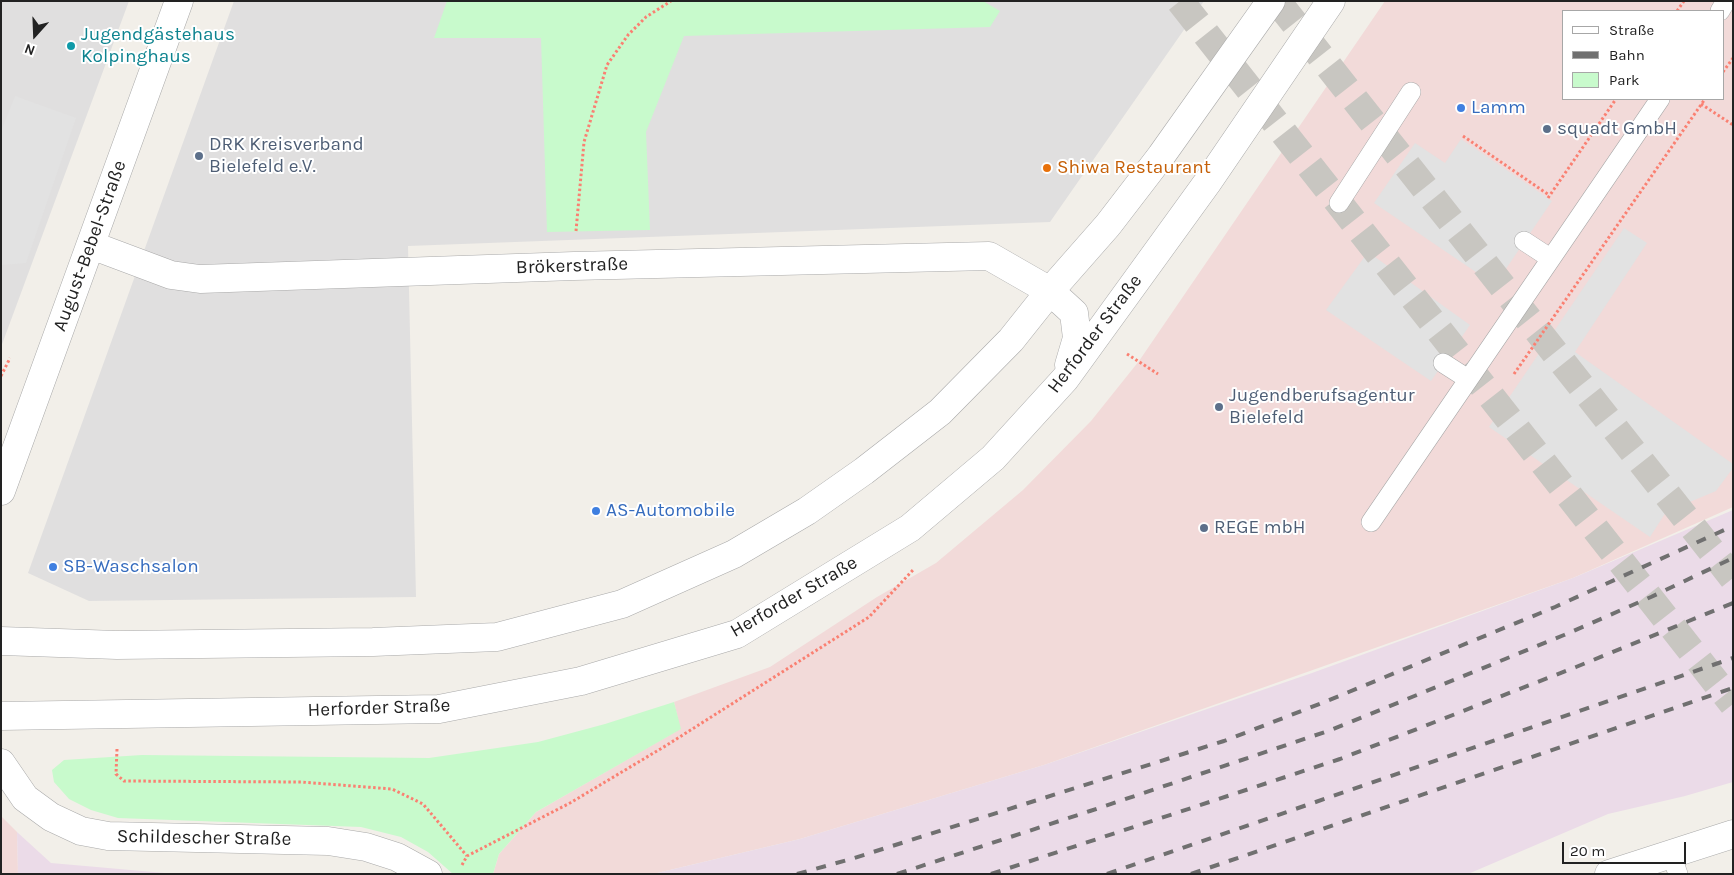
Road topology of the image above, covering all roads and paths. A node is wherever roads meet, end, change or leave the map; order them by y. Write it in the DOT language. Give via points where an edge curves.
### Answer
graph roads {
  1 [pos="179,1"];
  2 [pos="671,1"];
  3 [pos="1271,1"];
  4 [pos="1331,1"];
  5 [pos="1733,58"];
  6 [pos="1724,71"];
  7 [pos="1411,92"];
  8 [pos="1615,100"];
  9 [pos="1659,100"];
  10 [pos="1704,100"];
  11 [pos="1701,104"];
  12 [pos="1733,125"];
  13 [pos="1464,136"];
  14 [pos="1339,203"];
  15 [pos="1524,241"];
  16 [pos="91,245"];
  17 [pos="1550,258"];
  18 [pos="574,266"];
  19 [pos="1050,291"];
  20 [pos="1126,353"];
  21 [pos="1443,363"];
  22 [pos="1158,374"];
  23 [pos="1514,374"];
  24 [pos="1064,379"];
  25 [pos="1468,379"];
  26 [pos="1,491"];
  27 [pos="1371,522"];
  28 [pos="918,565"];
  29 [pos="1,641"];
  30 [pos="1,716"];
  31 [pos="117,747"];
  32 [pos="1,763"];
  33 [pos="1733,834"];
  34 [pos="1674,864"];
  35 [pos="428,874"];
  36 [pos="1609,874"];
  1 -- 16 [label="street, August-Bebel-Straße"];
  2 -- 18 [label="path" via="646,17 628,35 607,66 584,142"];
  3 -- 19 [label="street" via="1161,156 1108,225"];
  4 -- 24 [label="street, Herforder Straße" via="1207,183"];
  5 -- 6 [label="path"];
  7 -- 14 [label="lane"];
  8 -- 13 [label="path" via="1548,197"];
  9 -- 17 [label="lane"];
  10 -- 11 [label="path"];
  11 -- 12 [label="path"];
  11 -- 23 [label="path"];
  15 -- 17 [label="lane"];
  16 -- 18 [label="street, Brökerstraße" via="171,274 200,279"];
  16 -- 26 [label="street, August-Bebel-Straße"];
  17 -- 25 [label="lane"];
  18 -- 19 [label="street, Brökerstraße" via="989,256"];
  19 -- 24 [label="street, Brökerstraße" via="1074,313 1077,338"];
  19 -- 29 [label="street" via="1011,340 940,412 864,471 734,554 622,604 497,638 137,645"];
  20 -- 22 [label="path"];
  21 -- 25 [label="lane"];
  24 -- 30 [label="street, Herforder Straße" via="993,458 910,528 737,634 581,681 439,709"];
  25 -- 27 [label="lane"];
  28 -- 31 [label="path" via="869,616 570,803 467,856 424,804 392,789 301,782 124,781 116,774"];
  32 -- 35 [label="street, Schildescher Straße" via="25,798 51,817 81,831 108,836 328,841 366,847 398,857"];
  33 -- 34 [label="street"];
  34 -- 36 [label="street"];
}
